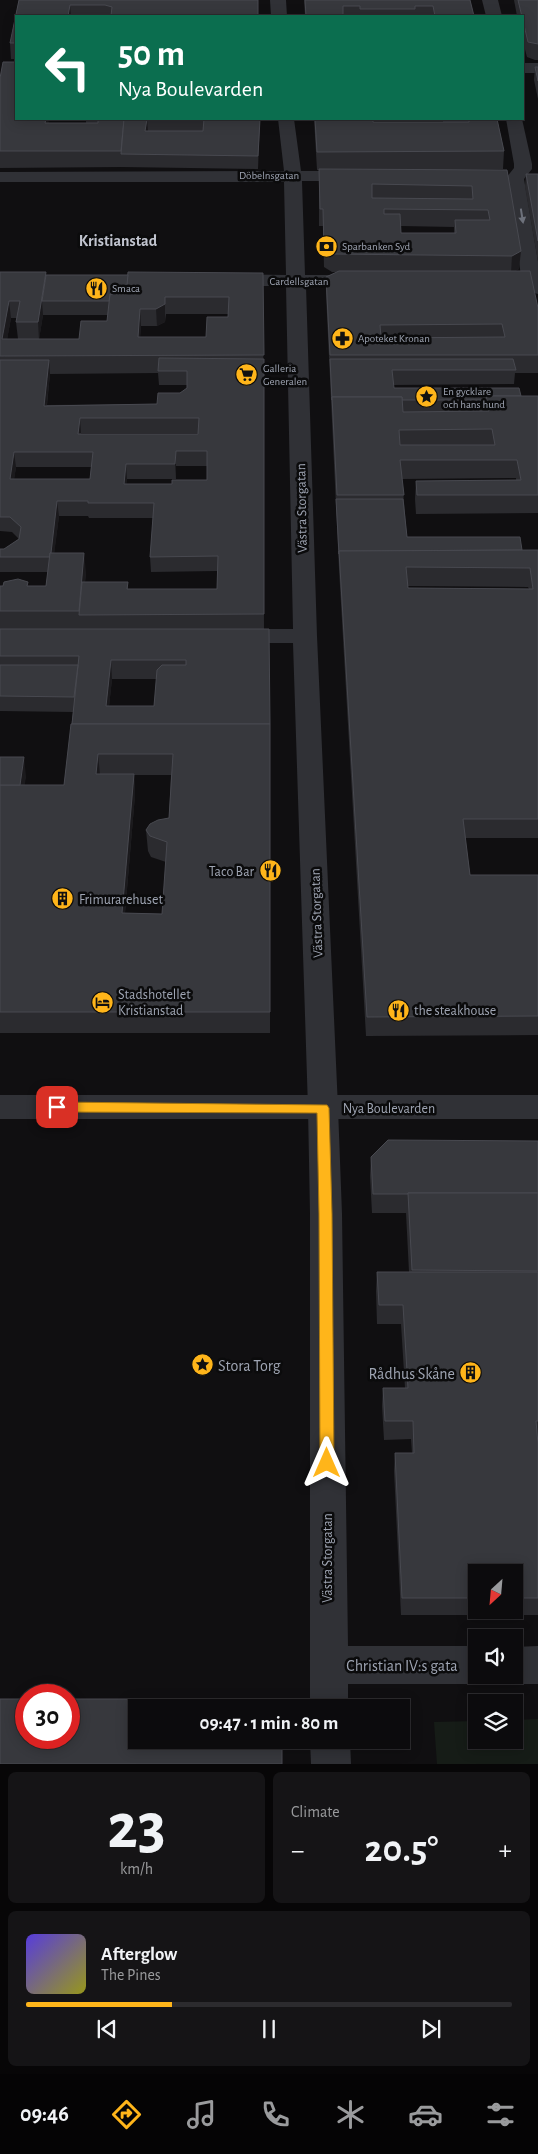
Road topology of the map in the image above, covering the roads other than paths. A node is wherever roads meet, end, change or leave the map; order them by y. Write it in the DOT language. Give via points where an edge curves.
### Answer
graph roads {
  1 [pos="278,0"];
  2 [pos="490,0"];
  3 [pos="279,15"];
  4 [pos="494,15"];
  5 [pos="524,68"];
  6 [pos="538,68"];
  7 [pos="286,120"];
  8 [pos="514,120"];
  9 [pos="292,175"];
  10 [pos="370,176"];
  11 [pos="0,177"];
  12 [pos="496,178"];
  13 [pos="516,178"];
  14 [pos="538,178"];
  15 [pos="207,280"];
  16 [pos="296,281"];
  17 [pos="384,282"];
  18 [pos="512,282"];
  19 [pos="536,284"];
  20 [pos="206,636"];
  21 [pos="305,636"];
  22 [pos="0,1107"];
  23 [pos="538,1107"];
  24 [pos="323,1108"];
  25 [pos="328,1665"];
  26 [pos="468,1665"];
  27 [pos="523,1665"];
  28 [pos="538,1665"];
  29 [pos="329,1699"];
  30 [pos="330,1749"];
  31 [pos="331,1764"];
  1 -- 3 [label="street"];
  2 -- 4 [label="street"];
  5 -- 6 [label="street"];
  7 -- 9 [label="street, Västra Storgatan"];
  8 -- 13 [label="street" via="523,164"];
  9 -- 10 [label="street, Döbelnsgatan"];
  9 -- 11 [label="street, Döbelnsgatan"];
  9 -- 16 [label="street, Västra Storgatan"];
  12 -- 13 [label="street"];
  13 -- 14 [label="street"];
  13 -- 19 [label="street, one-way"];
  15 -- 16 [label="street, Cardellsgatan"];
  16 -- 17 [label="street, Cardellsgatan"];
  16 -- 21 [label="street, Västra Storgatan"];
  18 -- 19 [label="street"];
  20 -- 21 [label="street"];
  21 -- 24 [label="street, Västra Storgatan"];
  22 -- 24 [label="street, Nya Boulevarden"];
  23 -- 24 [label="street, Nya Boulevarden"];
  24 -- 25 [label="street, Västra Storgatan"];
  25 -- 26 [label="street, Christian IV:s gata"];
  25 -- 29 [label="street, Västra Storgatan"];
  27 -- 28 [label="street"];
  30 -- 31 [label="street"];
}
